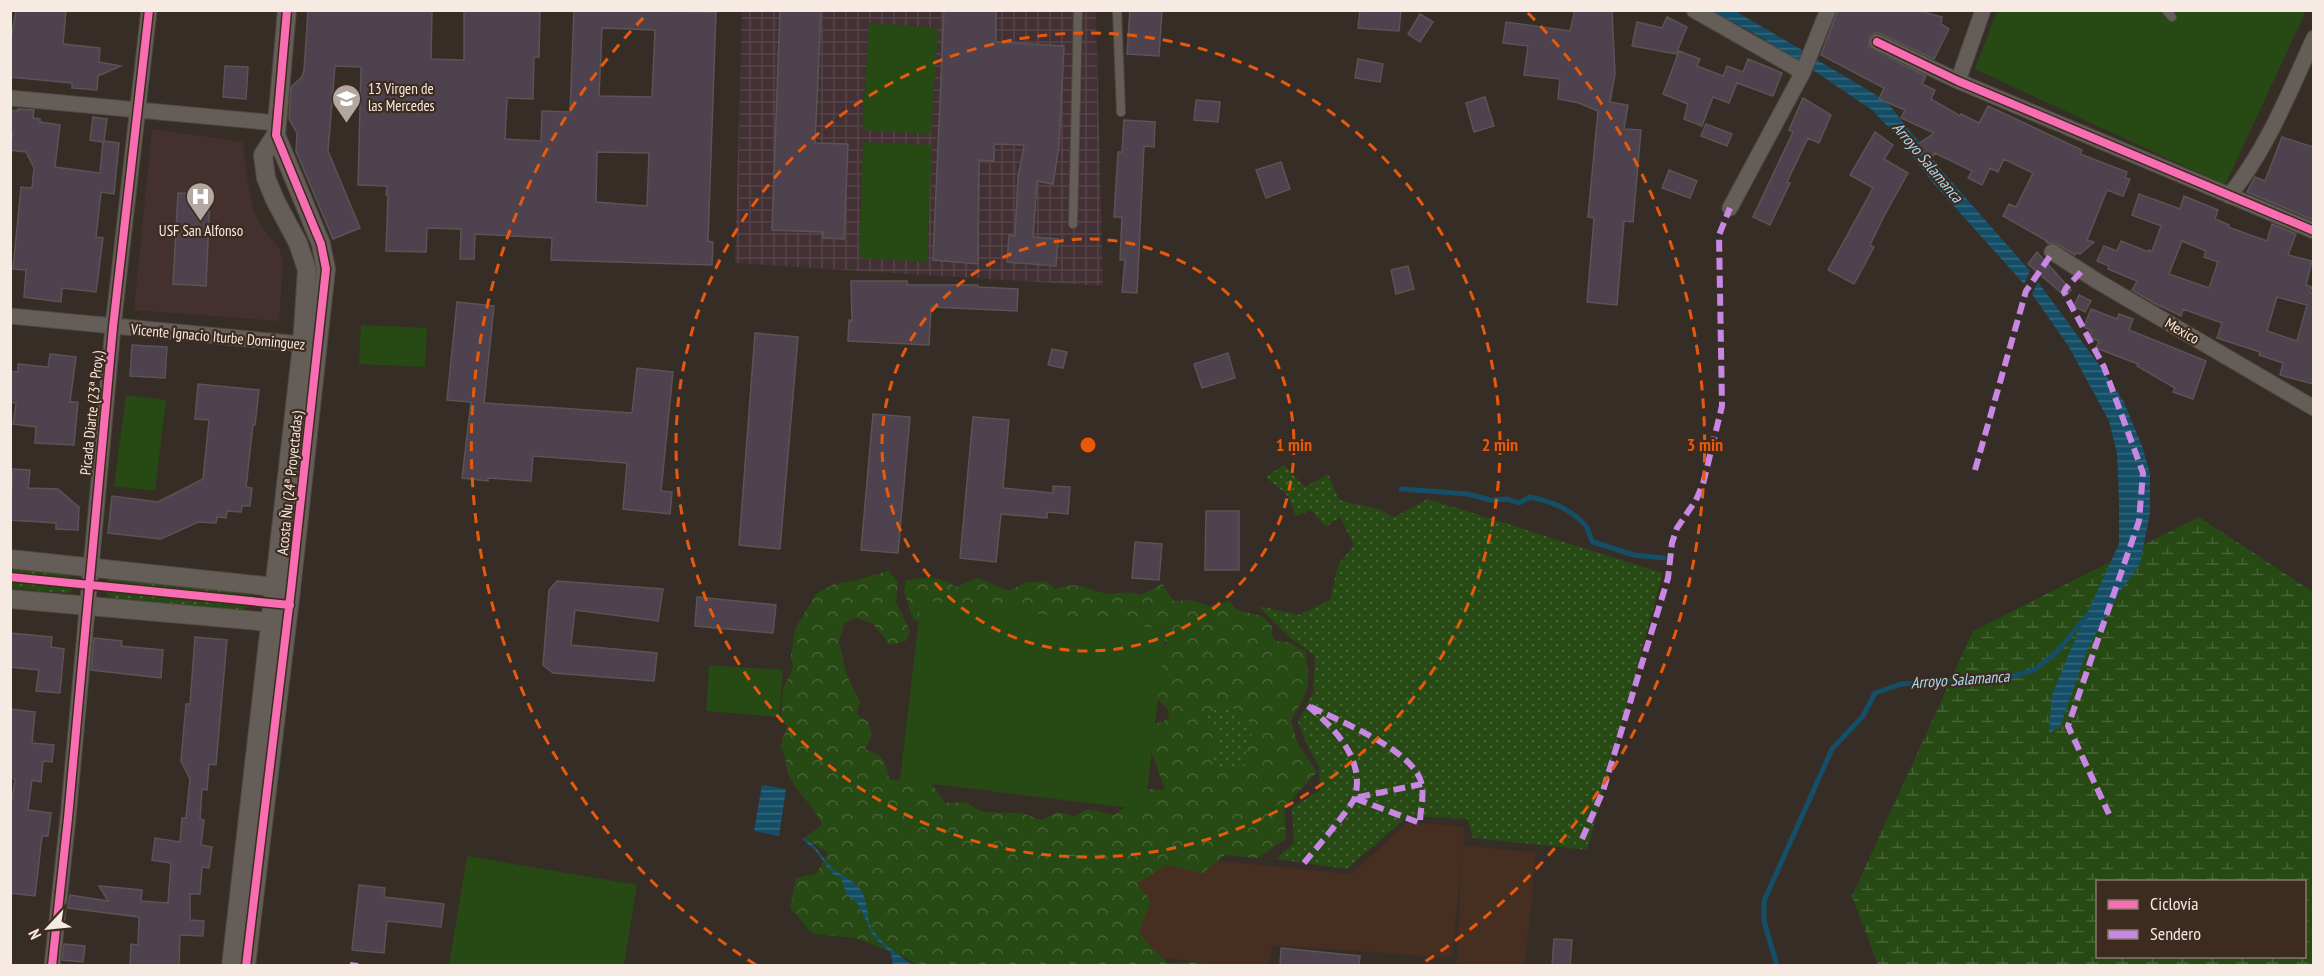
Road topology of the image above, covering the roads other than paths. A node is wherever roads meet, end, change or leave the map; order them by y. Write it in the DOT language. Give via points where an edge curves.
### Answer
graph roads {
  1 [pos="149,10"];
  2 [pos="287,10"];
  3 [pos="1078,10"];
  4 [pos="1117,10"];
  5 [pos="1694,10"];
  6 [pos="1828,10"];
  7 [pos="1983,10"];
  8 [pos="2166,10"];
  9 [pos="2172,17"];
  10 [pos="2313,38"];
  11 [pos="1877,42"];
  12 [pos="1803,72"];
  13 [pos="1958,81"];
  14 [pos="10,98"];
  15 [pos="138,111"];
  16 [pos="1121,112"];
  17 [pos="276,129"];
  18 [pos="2229,196"];
  19 [pos="1730,208"];
  20 [pos="1073,224"];
  21 [pos="2313,231"];
  22 [pos="2052,252"];
  23 [pos="10,316"];
  24 [pos="114,327"];
  25 [pos="310,345"];
  26 [pos="2313,408"];
  27 [pos="10,559"];
  28 [pos="90,566"];
  29 [pos="283,588"];
  30 [pos="10,599"];
  31 [pos="86,606"];
  32 [pos="279,623"];
  33 [pos="250,870"];
  34 [pos="52,966"];
  35 [pos="231,966"];
  36 [pos="246,966"];
  1 -- 15 [label="street, Picada Diarte (23ª Proy.)"];
  2 -- 17 [label="street, Acosta Ñu (24ª Proyectadas)"];
  3 -- 20 [label="lane"];
  4 -- 16 [label="lane"];
  5 -- 12 [label="street"];
  6 -- 12 [label="street"];
  7 -- 13 [label="street"];
  8 -- 9 [label="lane"];
  10 -- 18 [label="street" via="2265,144"];
  11 -- 13 [label="street"];
  12 -- 19 [label="street"];
  13 -- 18 [label="street"];
  14 -- 15 [label="street"];
  15 -- 17 [label="street"];
  15 -- 24 [label="street, Picada Diarte (23ª Proy.)"];
  17 -- 25 [label="street, Acosta Ñu (24ª Proyectadas)" via="321,244 326,270"];
  17 -- 25 [label="street, Acosta Ñu (24ª Proyectadas)" via="263,155 266,178 307,270"];
  18 -- 21 [label="street"];
  22 -- 26 [label="street, Mexico"];
  23 -- 24 [label="street, Vicente Ignacio Iturbe Dominguez"];
  24 -- 25 [label="street, Vicente Ignacio Iturbe Dominguez"];
  24 -- 28 [label="street, Picada Diarte (23ª Proy.)"];
  25 -- 29 [label="street, Acosta Ñu (24ª Proyectadas)"];
  27 -- 28 [label="street"];
  28 -- 29 [label="street"];
  28 -- 31 [label="street, Picada Diarte (23ª Proy.)"];
  29 -- 32 [label="street, Acosta Ñu (24ª Proyectadas)"];
  30 -- 31 [label="street"];
  31 -- 32 [label="street"];
  31 -- 34 [label="street, Picada Diarte (23ª Proy.)"];
  32 -- 33 [label="street, Acosta Ñu (24ª Proyectadas)"];
  33 -- 35 [label="street, Acosta Ñu (24ª Proyectadas)"];
  33 -- 36 [label="street, Acosta Ñu (24ª Proyectadas)"];
}
